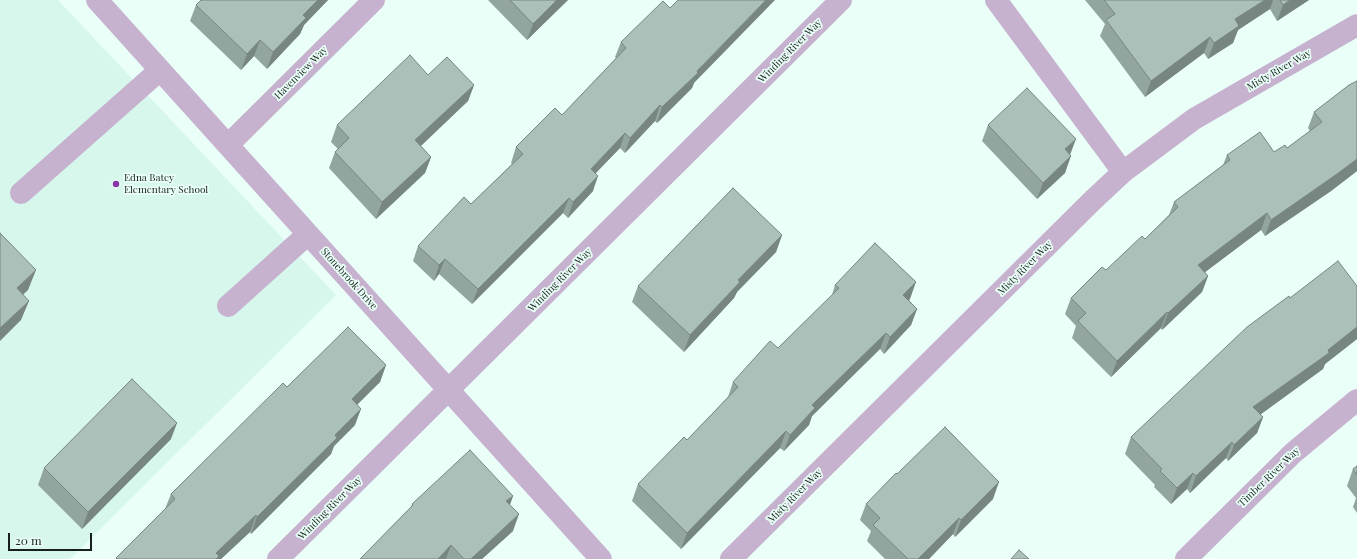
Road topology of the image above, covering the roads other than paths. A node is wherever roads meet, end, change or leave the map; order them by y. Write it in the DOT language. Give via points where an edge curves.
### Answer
graph roads {
  1 [pos="97,0"];
  2 [pos="374,0"];
  3 [pos="841,0"];
  4 [pos="996,0"];
  5 [pos="1357,25"];
  6 [pos="160,70"];
  7 [pos="228,145"];
  8 [pos="1124,172"];
  9 [pos="21,194"];
  10 [pos="308,234"];
  11 [pos="228,306"];
  12 [pos="449,390"];
  13 [pos="1357,400"];
  14 [pos="278,559"];
  15 [pos="601,559"];
  16 [pos="731,559"];
  17 [pos="1186,559"];
  1 -- 6 [label="street, Stonebrook Drive"];
  2 -- 7 [label="street, Havenview Way"];
  3 -- 12 [label="street, Winding River Way"];
  4 -- 8 [label="street"];
  5 -- 8 [label="street, Misty River Way" via="1194,119"];
  6 -- 7 [label="street, Stonebrook Drive"];
  6 -- 9 [label="street"];
  7 -- 10 [label="street, Stonebrook Drive"];
  8 -- 16 [label="street, Misty River Way"];
  10 -- 11 [label="street"];
  10 -- 12 [label="street, Stonebrook Drive"];
  12 -- 14 [label="street, Winding River Way"];
  12 -- 15 [label="street, Stonebrook Drive"];
  13 -- 17 [label="street, Timber River Way" via="1293,453"];
}
